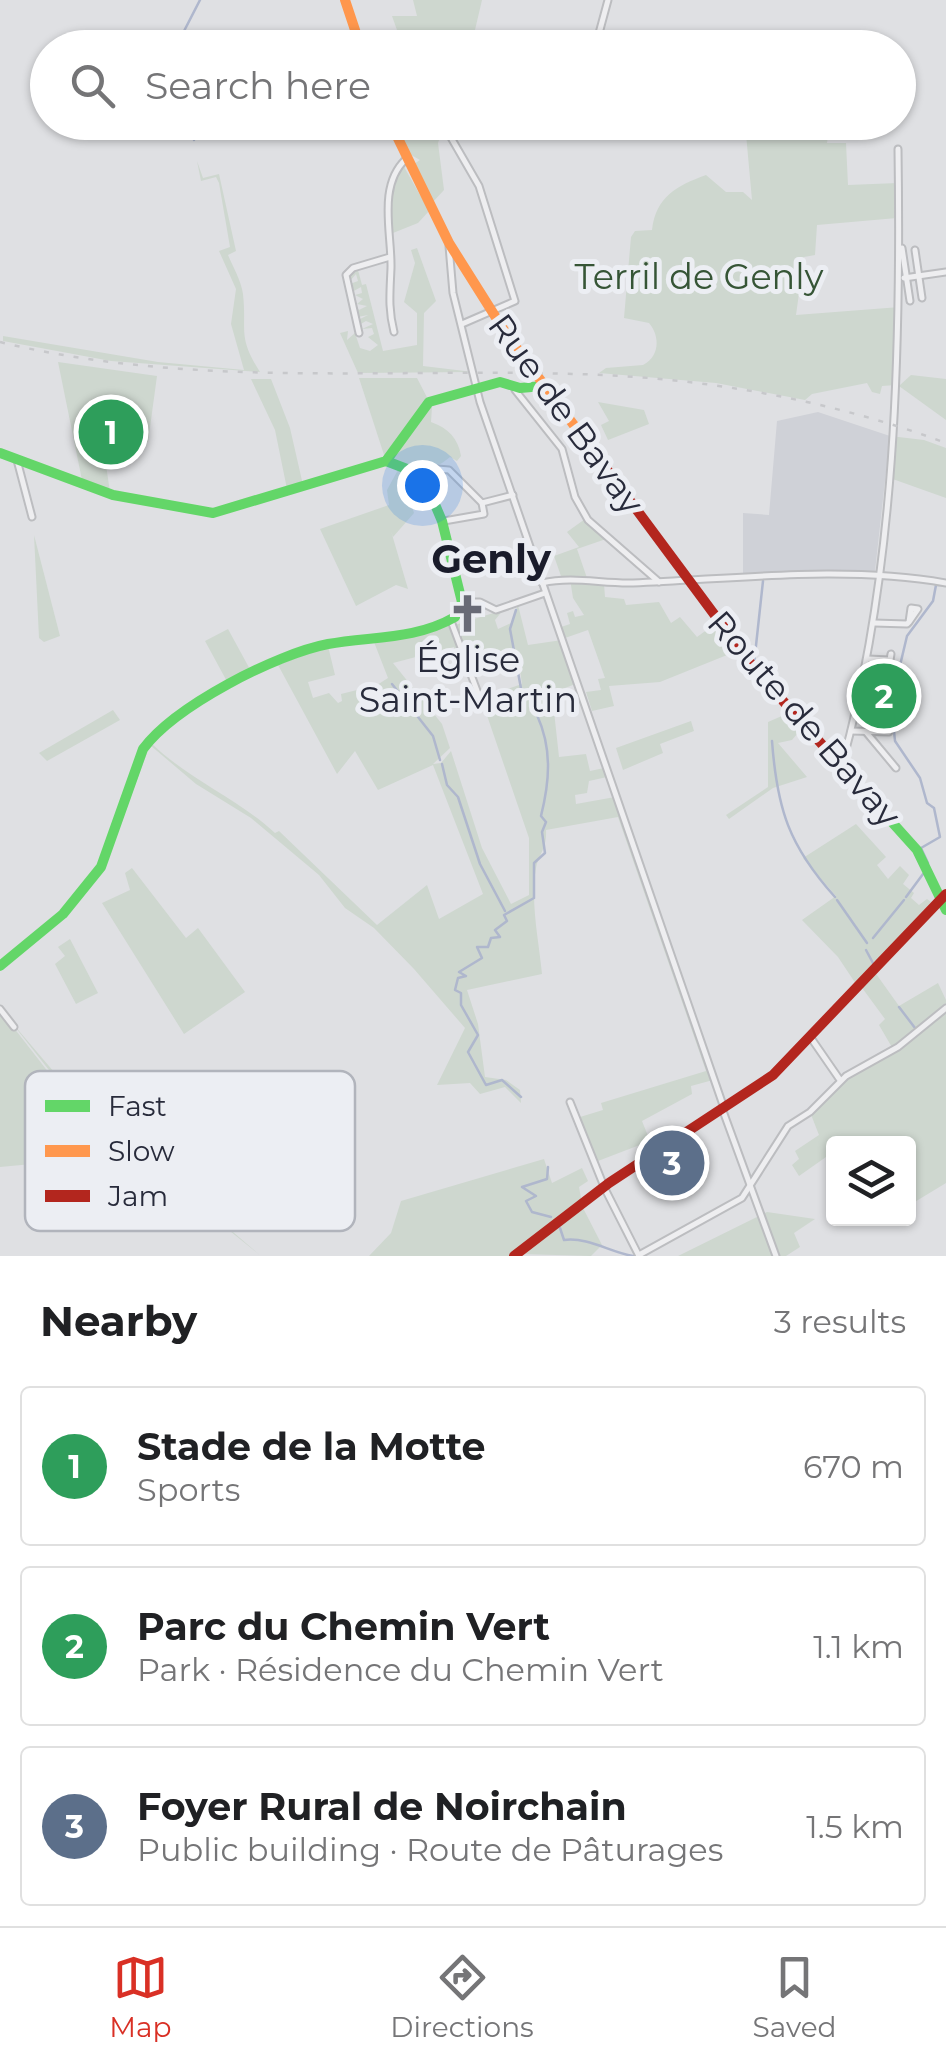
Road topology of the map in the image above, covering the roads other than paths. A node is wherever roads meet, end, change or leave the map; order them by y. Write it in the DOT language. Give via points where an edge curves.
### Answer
graph roads {
  1 [pos="345,0"];
  2 [pos="608,0"];
  3 [pos="356,30"];
  4 [pos="600,30"];
  5 [pos="398,140"];
  6 [pos="452,140"];
  7 [pos="898,149"];
  8 [pos="406,159"];
  9 [pos="449,243"];
  10 [pos="902,248"];
  11 [pos="915,250"];
  12 [pos="390,257"];
  13 [pos="946,272"];
  14 [pos="919,276"];
  15 [pos="907,278"];
  16 [pos="898,279"];
  17 [pos="922,298"];
  18 [pos="910,302"];
  19 [pos="490,311"];
  20 [pos="460,325"];
  21 [pos="394,332"];
  22 [pos="359,333"];
  23 [pos="512,386"];
  24 [pos="543,386"];
  25 [pos="480,388"];
  26 [pos="0,453"];
  27 [pos="18,460"];
  28 [pos="386,461"];
  29 [pos="420,474"];
  30 [pos="514,494"];
  31 [pos="482,503"];
  32 [pos="32,517"];
  33 [pos="442,521"];
  34 [pos="877,575"];
  35 [pos="688,581"];
  36 [pos="659,582"];
  37 [pos="542,583"];
  38 [pos="946,583"];
  39 [pos="545,593"];
  40 [pos="462,602"];
  41 [pos="452,620"];
  42 [pos="909,622"];
  43 [pos="873,623"];
  44 [pos="890,654"];
  45 [pos="868,660"];
  46 [pos="479,696"];
  47 [pos="851,731"];
  48 [pos="866,732"];
  49 [pos="889,732"];
  50 [pos="841,766"];
  51 [pos="896,768"];
  52 [pos="944,902"];
  53 [pos="0,966"];
  54 [pos="946,1008"];
  55 [pos="0,1009"];
  56 [pos="14,1026"];
  57 [pos="811,1038"];
  58 [pos="840,1080"];
  59 [pos="570,1102"];
  60 [pos="724,1110"];
  61 [pos="604,1186"];
  62 [pos="753,1186"];
  63 [pos="514,1256"];
  64 [pos="639,1256"];
  65 [pos="776,1256"];
  1 -- 3 [label="main road"];
  2 -- 4 [label="street"];
  5 -- 8 [label="main road"];
  6 -- 19 [label="street" via="479,186 515,301"];
  7 -- 16 [label="street"];
  8 -- 9 [label="main road"];
  8 -- 12 [label="street" via="395,172 387,216"];
  9 -- 19 [label="main road, Rue de Bavay"];
  9 -- 20 [label="street"];
  10 -- 15 [label="street"];
  11 -- 14 [label="street"];
  12 -- 21 [label="street" via="386,299"];
  12 -- 22 [label="street" via="346,275"];
  13 -- 14 [label="street"];
  14 -- 15 [label="street"];
  14 -- 17 [label="street"];
  15 -- 16 [label="street"];
  15 -- 18 [label="street"];
  16 -- 34 [label="street" via="896,380"];
  19 -- 20 [label="street"];
  19 -- 24 [label="main road, Rue de Bavay"];
  20 -- 25 [label="street"];
  23 -- 24 [label="main road"];
  23 -- 25 [label="main road"];
  23 -- 36 [label="street" via="562,448 588,520"];
  24 -- 35 [label="main road, Rue de Bavay"];
  25 -- 28 [label="main road" via="424,406"];
  25 -- 30 [label="street"];
  26 -- 27 [label="main road"];
  27 -- 28 [label="main road" via="113,495 206,514"];
  27 -- 32 [label="street"];
  28 -- 29 [label="main road"];
  29 -- 31 [label="street" via="426,468 449,470"];
  29 -- 33 [label="main road"];
  30 -- 31 [label="street"];
  30 -- 37 [label="street"];
  31 -- 33 [label="street" via="484,514"];
  33 -- 40 [label="main road"];
  34 -- 35 [label="street"];
  34 -- 38 [label="street"];
  34 -- 43 [label="street"];
  35 -- 36 [label="street"];
  35 -- 50 [label="main road, Route de Bavay"];
  36 -- 37 [label="street"];
  37 -- 39 [label="street"];
  39 -- 40 [label="street" via="496,610"];
  39 -- 60 [label="street"];
  40 -- 41 [label="main road"];
  41 -- 46 [label="street"];
  41 -- 53 [label="main road" via="298,653 160,729 144,749 102,867 64,914"];
  42 -- 43 [label="street"];
  43 -- 45 [label="street"];
  44 -- 45 [label="street" via="890,660"];
  45 -- 47 [label="street"];
  47 -- 48 [label="street"];
  47 -- 50 [label="street"];
  48 -- 49 [label="street"];
  48 -- 51 [label="street"];
  50 -- 52 [label="main road, Route de Bavay" via="917,850"];
  52 -- 57 [label="main road"];
  54 -- 58 [label="street"];
  55 -- 56 [label="street"];
  57 -- 58 [label="street"];
  57 -- 60 [label="main road"];
  58 -- 62 [label="street" via="786,1128"];
  59 -- 61 [label="street"];
  60 -- 61 [label="main road"];
  60 -- 62 [label="street"];
  61 -- 63 [label="main road"];
  61 -- 64 [label="street"];
  62 -- 64 [label="street" via="730,1206"];
  62 -- 65 [label="street"];
}
